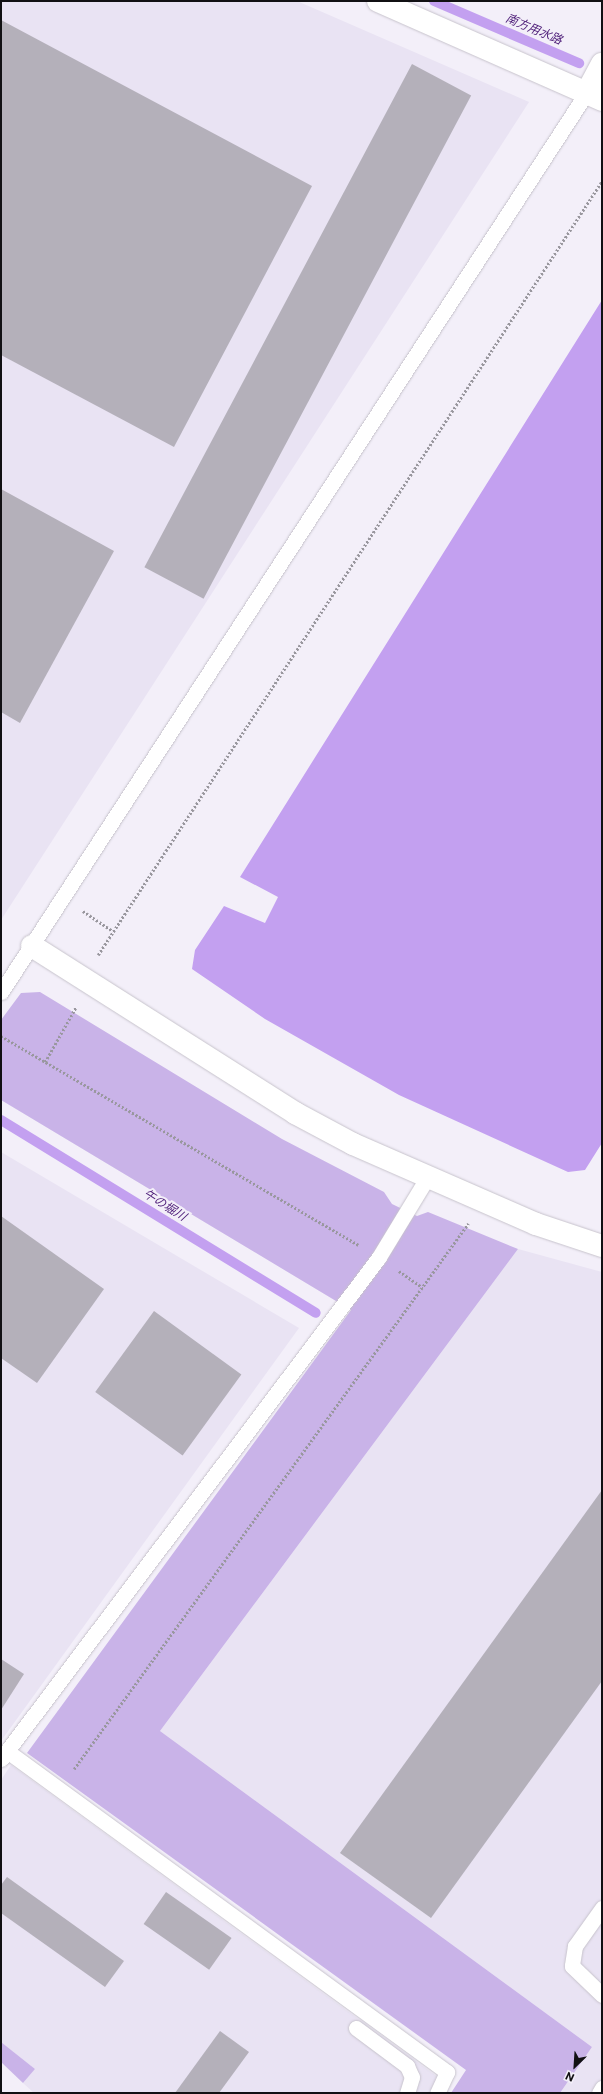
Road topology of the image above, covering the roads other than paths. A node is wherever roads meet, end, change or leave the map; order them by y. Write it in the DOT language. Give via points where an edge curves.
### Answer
graph roads {
  1 [pos="378,1"];
  2 [pos="602,64"];
  3 [pos="594,96"];
  4 [pos="32,946"];
  5 [pos="1,992"];
  6 [pos="427,1178"];
  7 [pos="602,1246"];
  8 [pos="4,1755"];
  9 [pos="602,1908"];
  10 [pos="602,1995"];
  11 [pos="356,2028"];
  12 [pos="602,2088"];
  13 [pos="407,2093"];
  14 [pos="437,2093"];
  15 [pos="599,2093"];
  1 -- 3 [label="street"];
  2 -- 3 [label="street"];
  3 -- 4 [label="lane"];
  4 -- 5 [label="lane"];
  4 -- 6 [label="street" via="295,1113"];
  6 -- 7 [label="street" via="536,1224"];
  6 -- 8 [label="lane" via="379,1257"];
  8 -- 14 [label="lane" via="59,1790 447,2072"];
  9 -- 10 [label="lane" via="575,1946 572,1966"];
  11 -- 13 [label="lane" via="407,2066 412,2077"];
  12 -- 15 [label="lane"];
}
